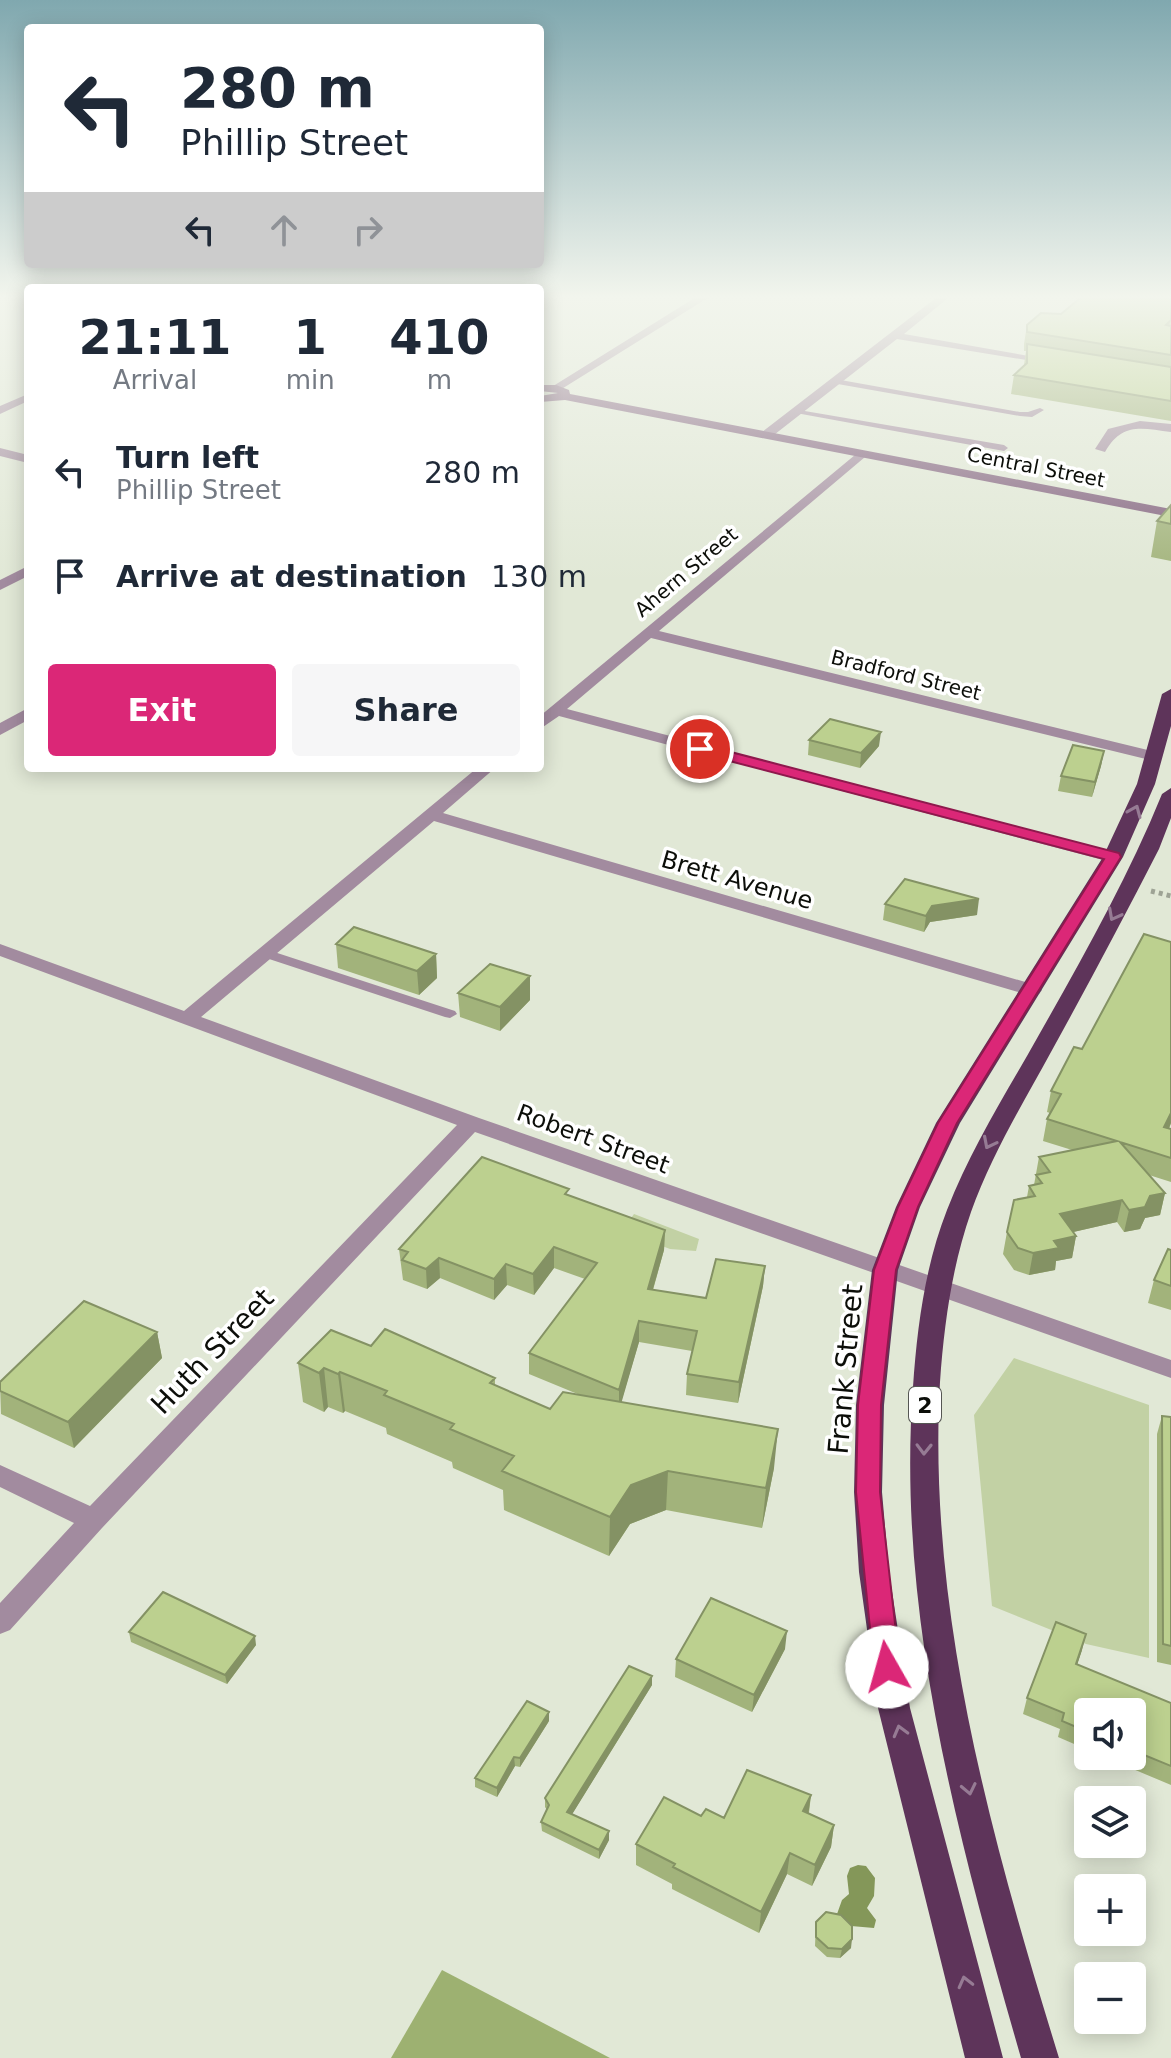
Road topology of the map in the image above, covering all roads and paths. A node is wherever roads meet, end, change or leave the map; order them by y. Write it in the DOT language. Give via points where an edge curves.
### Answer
graph roads {
  1 [pos="550,390"];
  2 [pos="563,390"];
  3 [pos="823,390"];
  4 [pos="886,390"];
  5 [pos="560,392"];
  6 [pos="544,398"];
  7 [pos="24,399"];
  8 [pos="0,410"];
  9 [pos="1040,410"];
  10 [pos="796,411"];
  11 [pos="1171,428"];
  12 [pos="766,435"];
  13 [pos="1004,448"];
  14 [pos="1101,449"];
  15 [pos="0,452"];
  16 [pos="861,454"];
  17 [pos="24,458"];
  18 [pos="1171,513"];
  19 [pos="24,572"];
  20 [pos="0,586"];
  21 [pos="648,633"];
  22 [pos="1171,694"];
  23 [pos="556,711"];
  24 [pos="24,715"];
  25 [pos="544,721"];
  26 [pos="0,730"];
  27 [pos="1154,756"];
  28 [pos="482,772"];
  29 [pos="1171,794"];
  30 [pos="430,815"];
  31 [pos="1113,857"];
  32 [pos="0,950"];
  33 [pos="265,953"];
  34 [pos="1032,990"];
  35 [pos="450,1014"];
  36 [pos="188,1018"];
  37 [pos="471,1123"];
  38 [pos="885,1270"];
  39 [pos="936,1289"];
  40 [pos="1171,1369"];
  41 [pos="0,1475"];
  42 [pos="93,1520"];
  43 [pos="0,1622"];
  44 [pos="984,2058"];
  45 [pos="1040,2058"];
  1 -- 5 [label="main road"];
  2 -- 5 [label="street"];
  3 -- 10 [label="street"];
  4 -- 9 [label="lane" via="1020,414"];
  5 -- 6 [label="main road"];
  5 -- 12 [label="main road, Central Street"];
  7 -- 8 [label="street"];
  10 -- 12 [label="street"];
  10 -- 13 [label="lane"];
  11 -- 14 [label="street" via="1116,428"];
  12 -- 16 [label="main road, Central Street"];
  15 -- 17 [label="street"];
  16 -- 18 [label="main road, Central Street"];
  16 -- 21 [label="street, Ahern Street"];
  19 -- 20 [label="street"];
  21 -- 23 [label="street, Ahern Street"];
  21 -- 27 [label="street, Bradford Street"];
  22 -- 27 [label="highway, Frank Street"];
  23 -- 25 [label="street, Ahern Street"];
  23 -- 31 [label="street"];
  24 -- 26 [label="street"];
  31 -- 27 [label="highway, Frank Street, one-way"];
  28 -- 30 [label="street"];
  29 -- 39 [label="highway, 2, one-way" via="1143,862 972,1177"];
  30 -- 33 [label="street"];
  30 -- 34 [label="street, Brett Avenue"];
  31 -- 34 [label="highway, Frank Street"];
  32 -- 36 [label="street, Robert Street"];
  33 -- 35 [label="lane"];
  33 -- 36 [label="street"];
  34 -- 38 [label="highway, Frank Street" via="948,1123"];
  36 -- 37 [label="street, Robert Street"];
  37 -- 38 [label="street, Robert Street"];
  37 -- 42 [label="street, Huth Street"];
  38 -- 39 [label="street, Robert Street"];
  44 -- 38 [label="highway, Frank Street, one-way" via="894,1708 878,1599 868,1492 870,1405"];
  39 -- 40 [label="street, Robert Street"];
  39 -- 45 [label="highway, 2, one-way" via="925,1393 924,1472 939,1622 954,1723 985,1865"];
  41 -- 42 [label="street"];
  42 -- 43 [label="street, Huth Street"];
}
